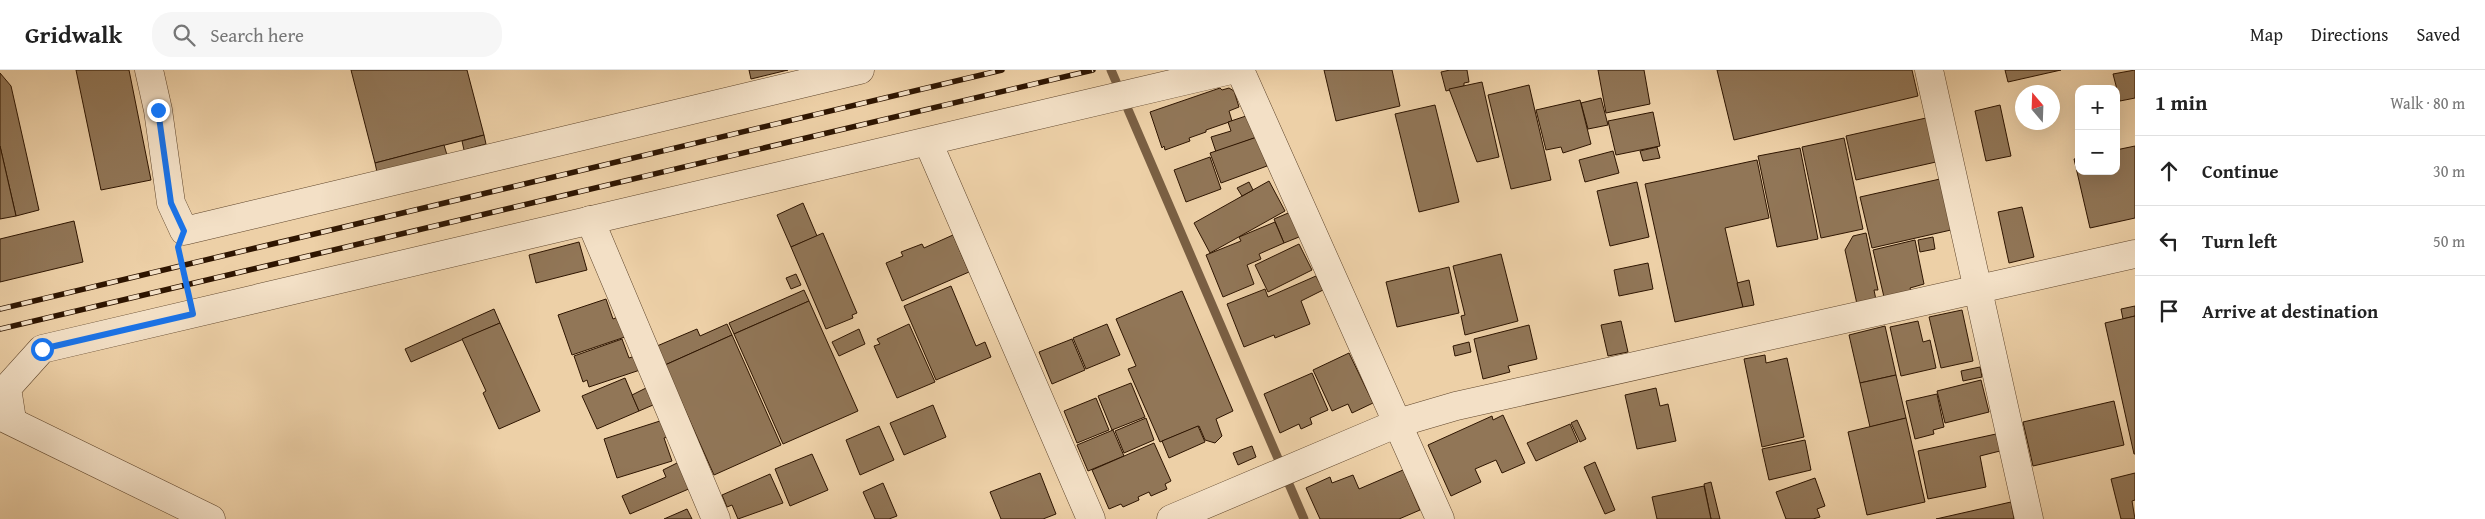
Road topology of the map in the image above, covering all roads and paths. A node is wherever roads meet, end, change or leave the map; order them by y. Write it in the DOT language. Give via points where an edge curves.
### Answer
graph roads {
  1 [pos="149,70"];
  2 [pos="860,70"];
  3 [pos="1231,70"];
  4 [pos="1240,70"];
  5 [pos="1929,70"];
  6 [pos="928,142"];
  7 [pos="590,220"];
  8 [pos="184,231"];
  9 [pos="2135,254"];
  10 [pos="1977,289"];
  11 [pos="193,314"];
  12 [pos="6,418"];
  13 [pos="1398,423"];
  14 [pos="211,519"];
  15 [pos="716,519"];
  16 [pos="1091,519"];
  17 [pos="1171,519"];
  18 [pos="1440,519"];
  19 [pos="2029,519"];
  1 -- 8 [label="street" via="171,203"];
  2 -- 8 [label="street"];
  3 -- 6 [label="street"];
  4 -- 13 [label="street"];
  5 -- 10 [label="street"];
  6 -- 7 [label="street"];
  6 -- 16 [label="street"];
  7 -- 11 [label="street"];
  7 -- 15 [label="street"];
  8 -- 11 [label="path" via="178,247"];
  9 -- 10 [label="street"];
  10 -- 13 [label="street" via="1456,406"];
  10 -- 19 [label="street"];
  11 -- 12 [label="street" via="42,349 7,388"];
  12 -- 14 [label="street"];
  13 -- 17 [label="street"];
  13 -- 18 [label="street"];
}
